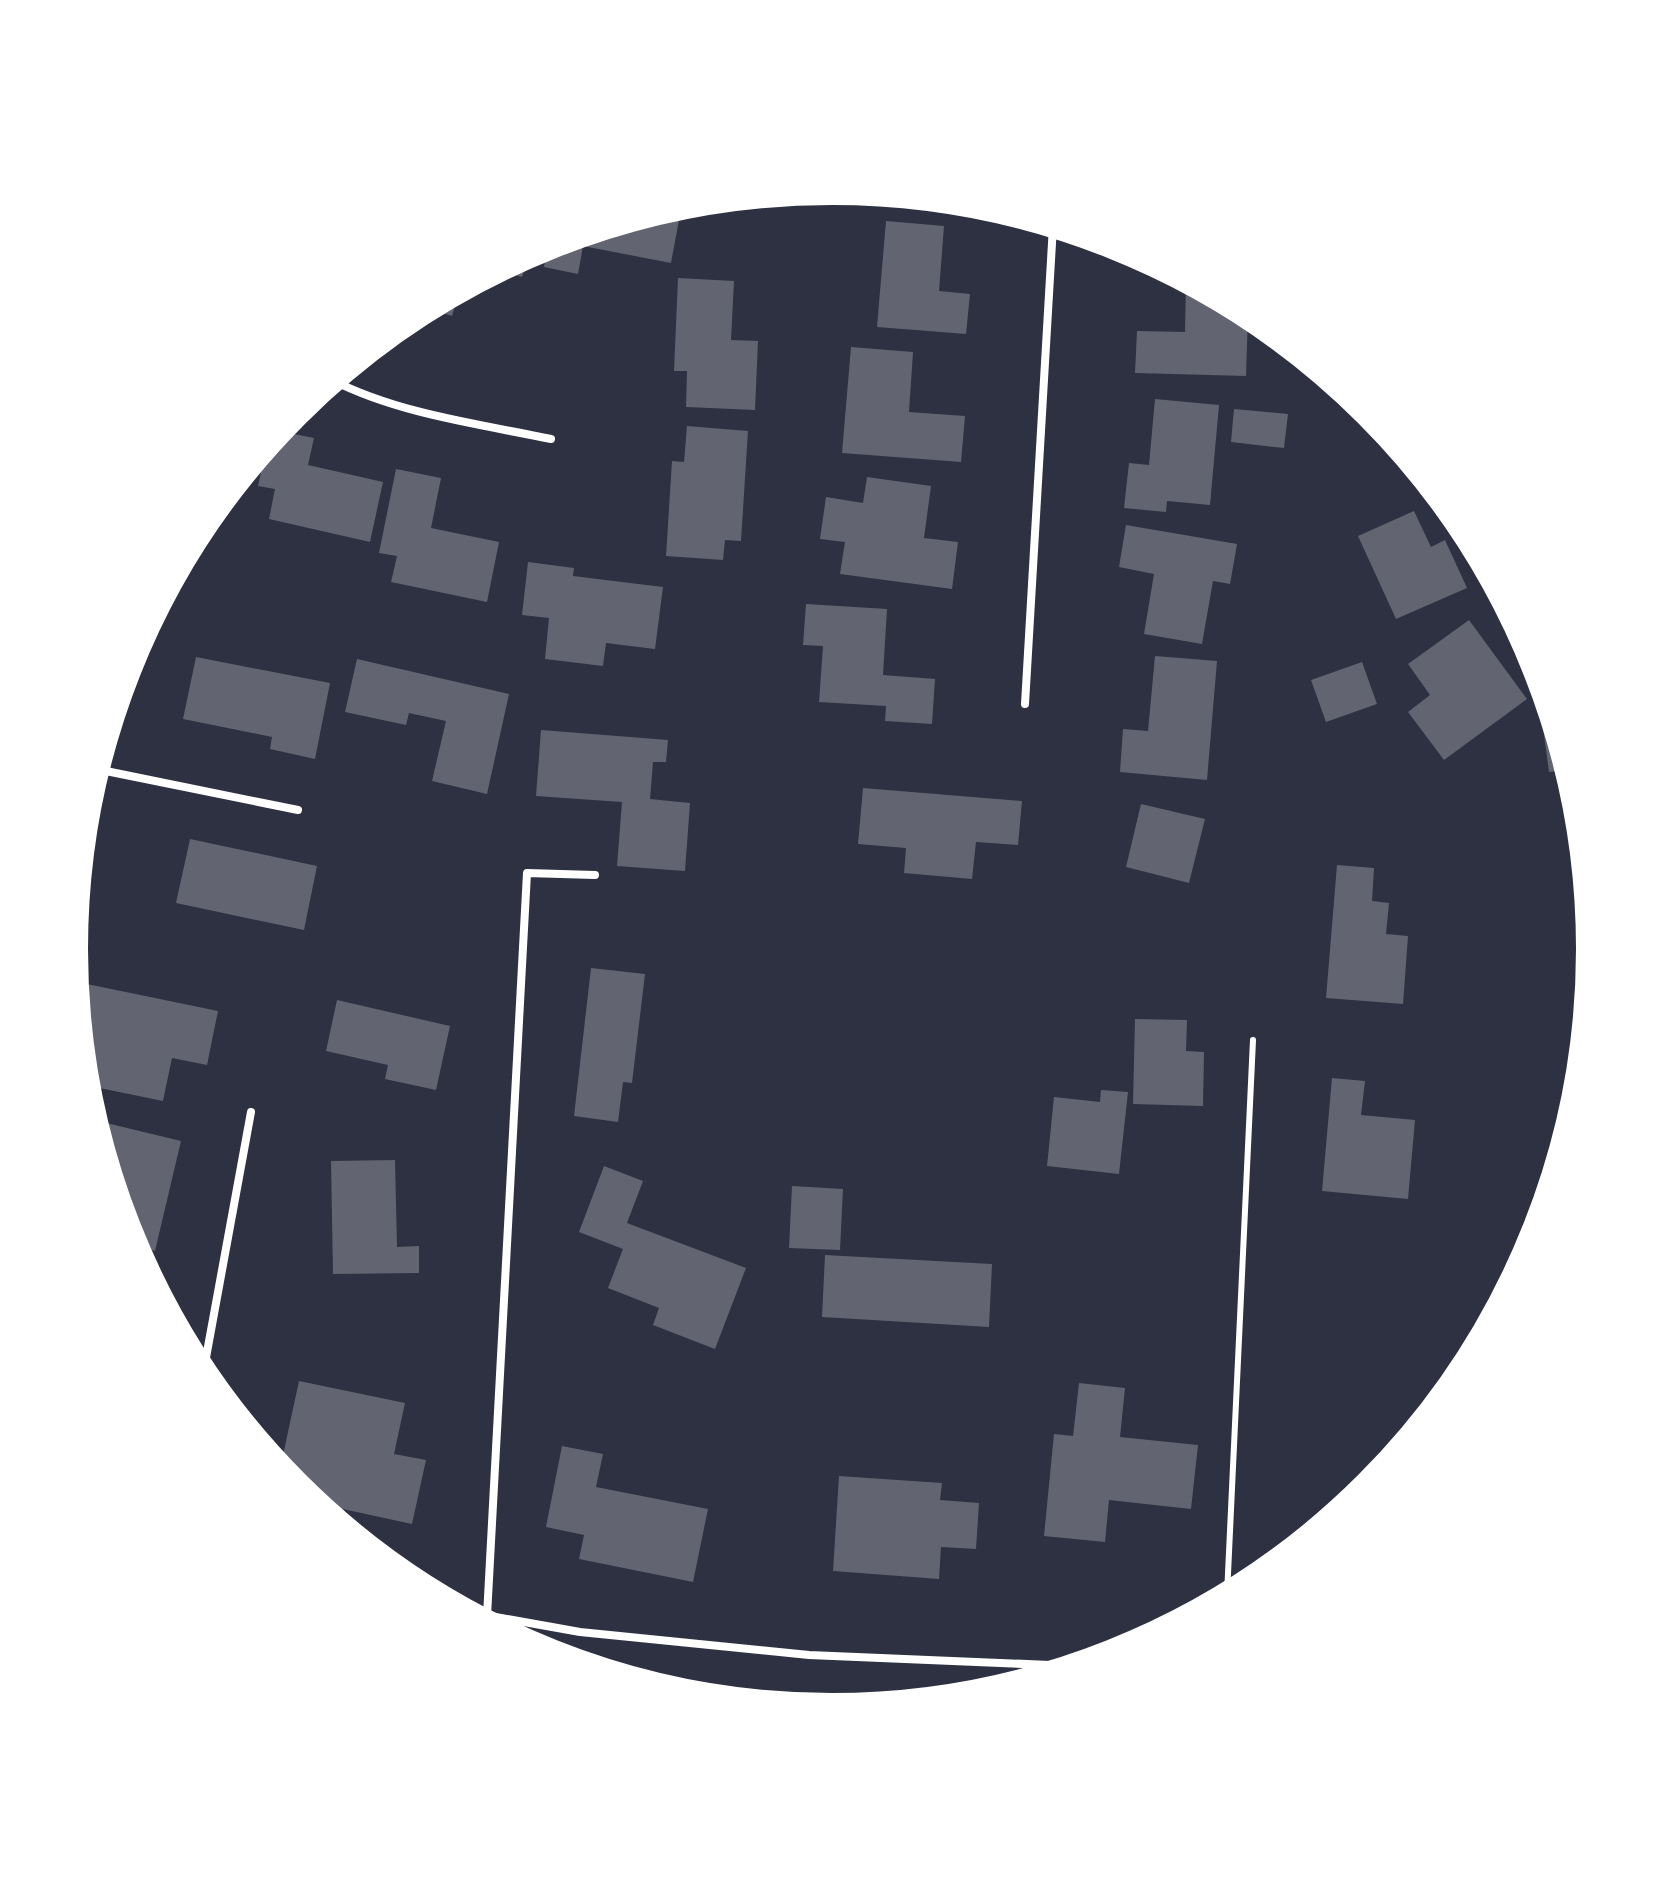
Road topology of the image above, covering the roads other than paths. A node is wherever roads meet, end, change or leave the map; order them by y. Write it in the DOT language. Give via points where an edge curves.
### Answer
graph roads {
  1 [pos="1052,237"];
  2 [pos="344,385"];
  3 [pos="551,439"];
  4 [pos="1025,704"];
  5 [pos="107,771"];
  6 [pos="298,810"];
  7 [pos="595,875"];
  8 [pos="1253,1040"];
  9 [pos="251,1112"];
  10 [pos="207,1354"];
  11 [pos="1228,1581"];
  12 [pos="487,1610"];
  13 [pos="504,1619"];
  14 [pos="1042,1665"];
  1 -- 4 [label="street"];
  2 -- 3 [label="street" via="430,414"];
  5 -- 6 [label="street"];
  7 -- 12 [label="street" via="527,873"];
  8 -- 11 [label="lane"];
  9 -- 10 [label="street"];
  13 -- 14 [label="street" via="580,1632 809,1655"];
}
